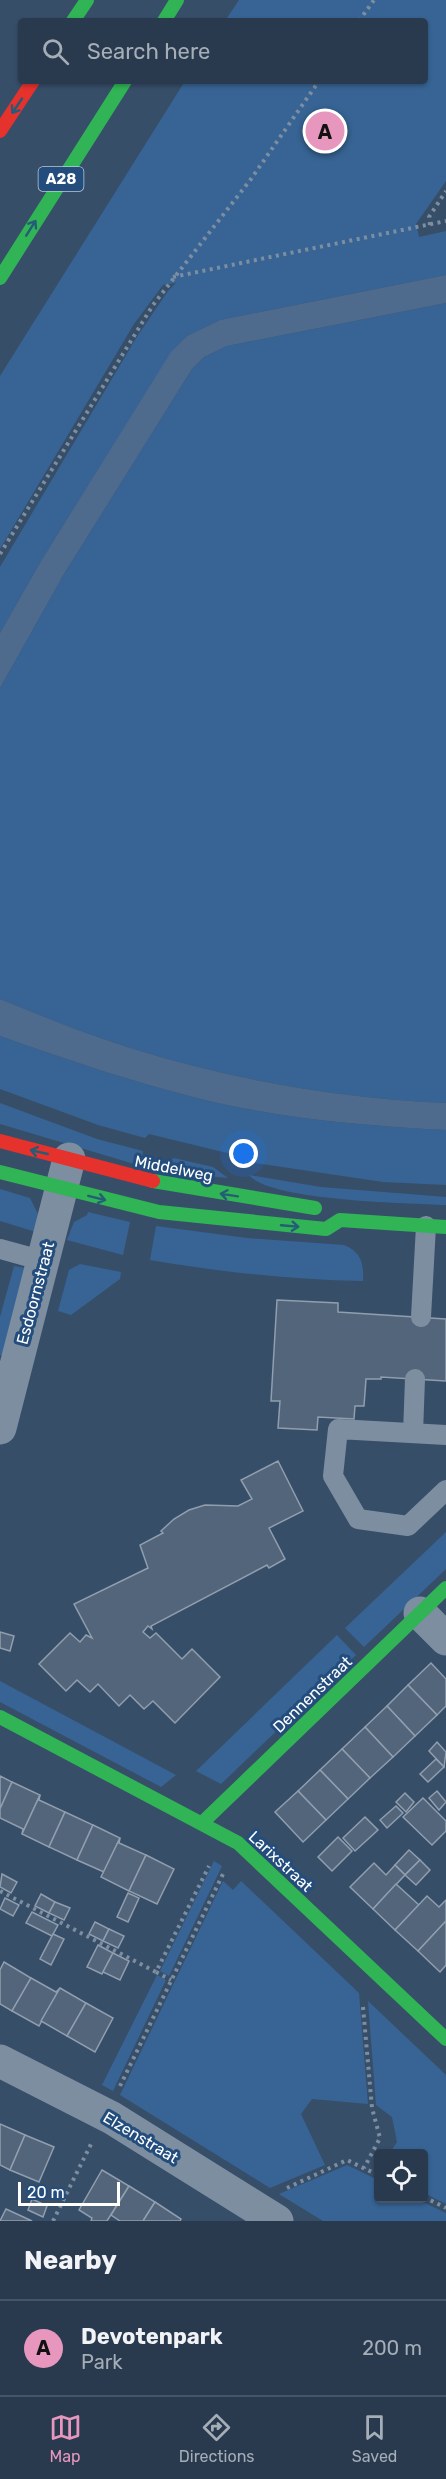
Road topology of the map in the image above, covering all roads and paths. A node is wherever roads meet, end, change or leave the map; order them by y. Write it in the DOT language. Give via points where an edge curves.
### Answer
graph roads {
  1 [pos="87,0"];
  2 [pos="177,0"];
  3 [pos="374,0"];
  4 [pos="76,18"];
  5 [pos="166,18"];
  6 [pos="361,18"];
  7 [pos="31,84"];
  8 [pos="123,84"];
  9 [pos="317,84"];
  10 [pos="0,131"];
  11 [pos="446,191"];
  12 [pos="446,221"];
  13 [pos="430,225"];
  14 [pos="173,277"];
  15 [pos="0,278"];
  16 [pos="0,554"];
  17 [pos="0,1141"];
  18 [pos="0,1172"];
  19 [pos="65,1174"];
  20 [pos="340,1220"];
  21 [pos="426,1226"];
  22 [pos="446,1227"];
  23 [pos="0,1249"];
  24 [pos="44,1261"];
  25 [pos="421,1317"];
  26 [pos="415,1379"];
  27 [pos="0,1428"];
  28 [pos="413,1433"];
  29 [pos="446,1435"];
  30 [pos="446,1490"];
  31 [pos="446,1588"];
  32 [pos="420,1613"];
  33 [pos="446,1639"];
  34 [pos="0,1717"];
  35 [pos="202,1823"];
  36 [pos="238,1842"];
  37 [pos="228,1862"];
  38 [pos="0,1891"];
  39 [pos="358,1956"];
  40 [pos="156,1972"];
  41 [pos="171,1980"];
  42 [pos="446,2039"];
  43 [pos="0,2061"];
  44 [pos="106,2115"];
  45 [pos="364,2168"];
  46 [pos="374,2173"];
  47 [pos="428,2200"];
  48 [pos="446,2208"];
  49 [pos="264,2213"];
  50 [pos="53,2221"];
  1 -- 4 [label="main road"];
  2 -- 5 [label="main road"];
  3 -- 6 [label="path"];
  7 -- 10 [label="main road, one-way"];
  15 -- 8 [label="main road, A28, one-way"];
  9 -- 14 [label="path" via="250,179"];
  11 -- 13 [label="path" via="429,218"];
  12 -- 13 [label="path"];
  13 -- 14 [label="path"];
  14 -- 16 [label="path"];
  19 -- 17 [label="main road, Middelweg, one-way"];
  18 -- 19 [label="main road, Middelweg"];
  20 -- 19 [label="main road, Middelweg, one-way" via="328,1210 164,1184"];
  19 -- 20 [label="main road, Middelweg, one-way" via="191,1217 326,1230"];
  19 -- 24 [label="street, Esdoornstraat"];
  20 -- 21 [label="main road, Middelweg"];
  21 -- 22 [label="main road, Middelweg"];
  21 -- 25 [label="lane"];
  23 -- 24 [label="lane"];
  24 -- 27 [label="street, Esdoornstraat"];
  26 -- 28 [label="lane"];
  28 -- 29 [label="lane"];
  28 -- 30 [label="lane" via="338,1429 333,1476 343,1494 358,1519 408,1526"];
  31 -- 32 [label="main road, Dennenstraat"];
  32 -- 33 [label="street"];
  32 -- 35 [label="main road, Dennenstraat"];
  34 -- 35 [label="main road, Larixstraat"];
  35 -- 36 [label="main road, Larixstraat"];
  36 -- 37 [label="path"];
  36 -- 39 [label="main road, Larixstraat"];
  37 -- 40 [label="path" via="215,1855"];
  37 -- 41 [label="path"];
  38 -- 40 [label="path"];
  39 -- 42 [label="main road, Larixstraat"];
  39 -- 45 [label="path" via="372,2108 380,2138"];
  40 -- 41 [label="path"];
  41 -- 44 [label="path"];
  43 -- 44 [label="street, Elzenstraat"];
  44 -- 49 [label="street, Elzenstraat"];
  44 -- 50 [label="path"];
  45 -- 46 [label="path"];
  45 -- 49 [label="path" via="347,2160"];
  47 -- 48 [label="path"];
}
